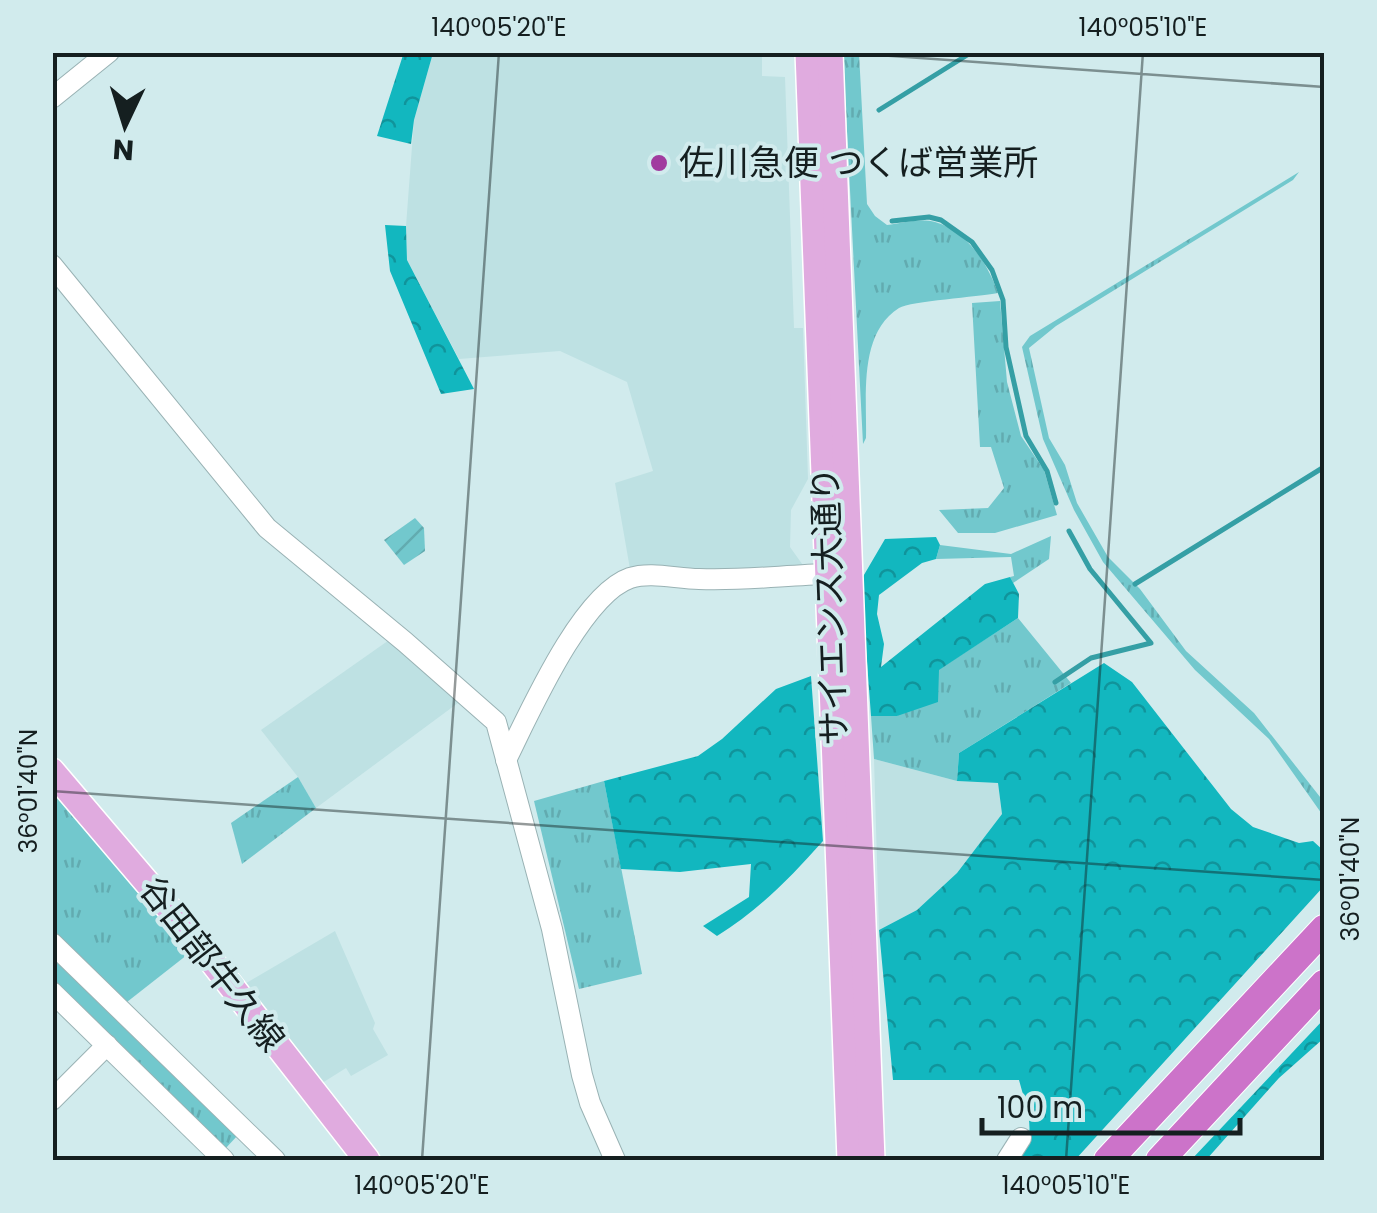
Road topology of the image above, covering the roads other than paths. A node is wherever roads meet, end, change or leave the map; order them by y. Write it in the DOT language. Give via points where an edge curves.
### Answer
graph roads {
  1 [pos="110,52"];
  2 [pos="808,52"];
  3 [pos="830,52"];
  4 [pos="52,98"];
  5 [pos="52,264"];
  6 [pos="829,574"];
  7 [pos="506,760"];
  8 [pos="52,771"];
  9 [pos="1324,930"];
  10 [pos="52,943"];
  11 [pos="1324,984"];
  12 [pos="52,992"];
  13 [pos="106,1045"];
  14 [pos="52,1100"];
  15 [pos="1021,1138"];
  16 [pos="267,1158"];
  17 [pos="224,1160"];
  18 [pos="367,1160"];
  19 [pos="614,1160"];
  20 [pos="850,1160"];
  21 [pos="872,1160"];
  22 [pos="1006,1160"];
  23 [pos="1108,1160"];
  24 [pos="1160,1160"];
  1 -- 4 [label="street"];
  2 -- 6 [label="main road, サイエンス大通り"];
  3 -- 21 [label="main road, サイエンス大通り"];
  5 -- 7 [label="street" via="266,528 496,722"];
  6 -- 7 [label="street" via="630,578 611,590 570,639"];
  6 -- 20 [label="main road, サイエンス大通り"];
  7 -- 19 [label="street" via="552,929 582,1075"];
  8 -- 18 [label="main road, 谷田部牛久線" via="189,932"];
  9 -- 23 [label="highway"];
  10 -- 16 [label="street"];
  11 -- 24 [label="highway"];
  12 -- 13 [label="street"];
  13 -- 14 [label="street"];
  13 -- 17 [label="street"];
  15 -- 22 [label="street"];
}
